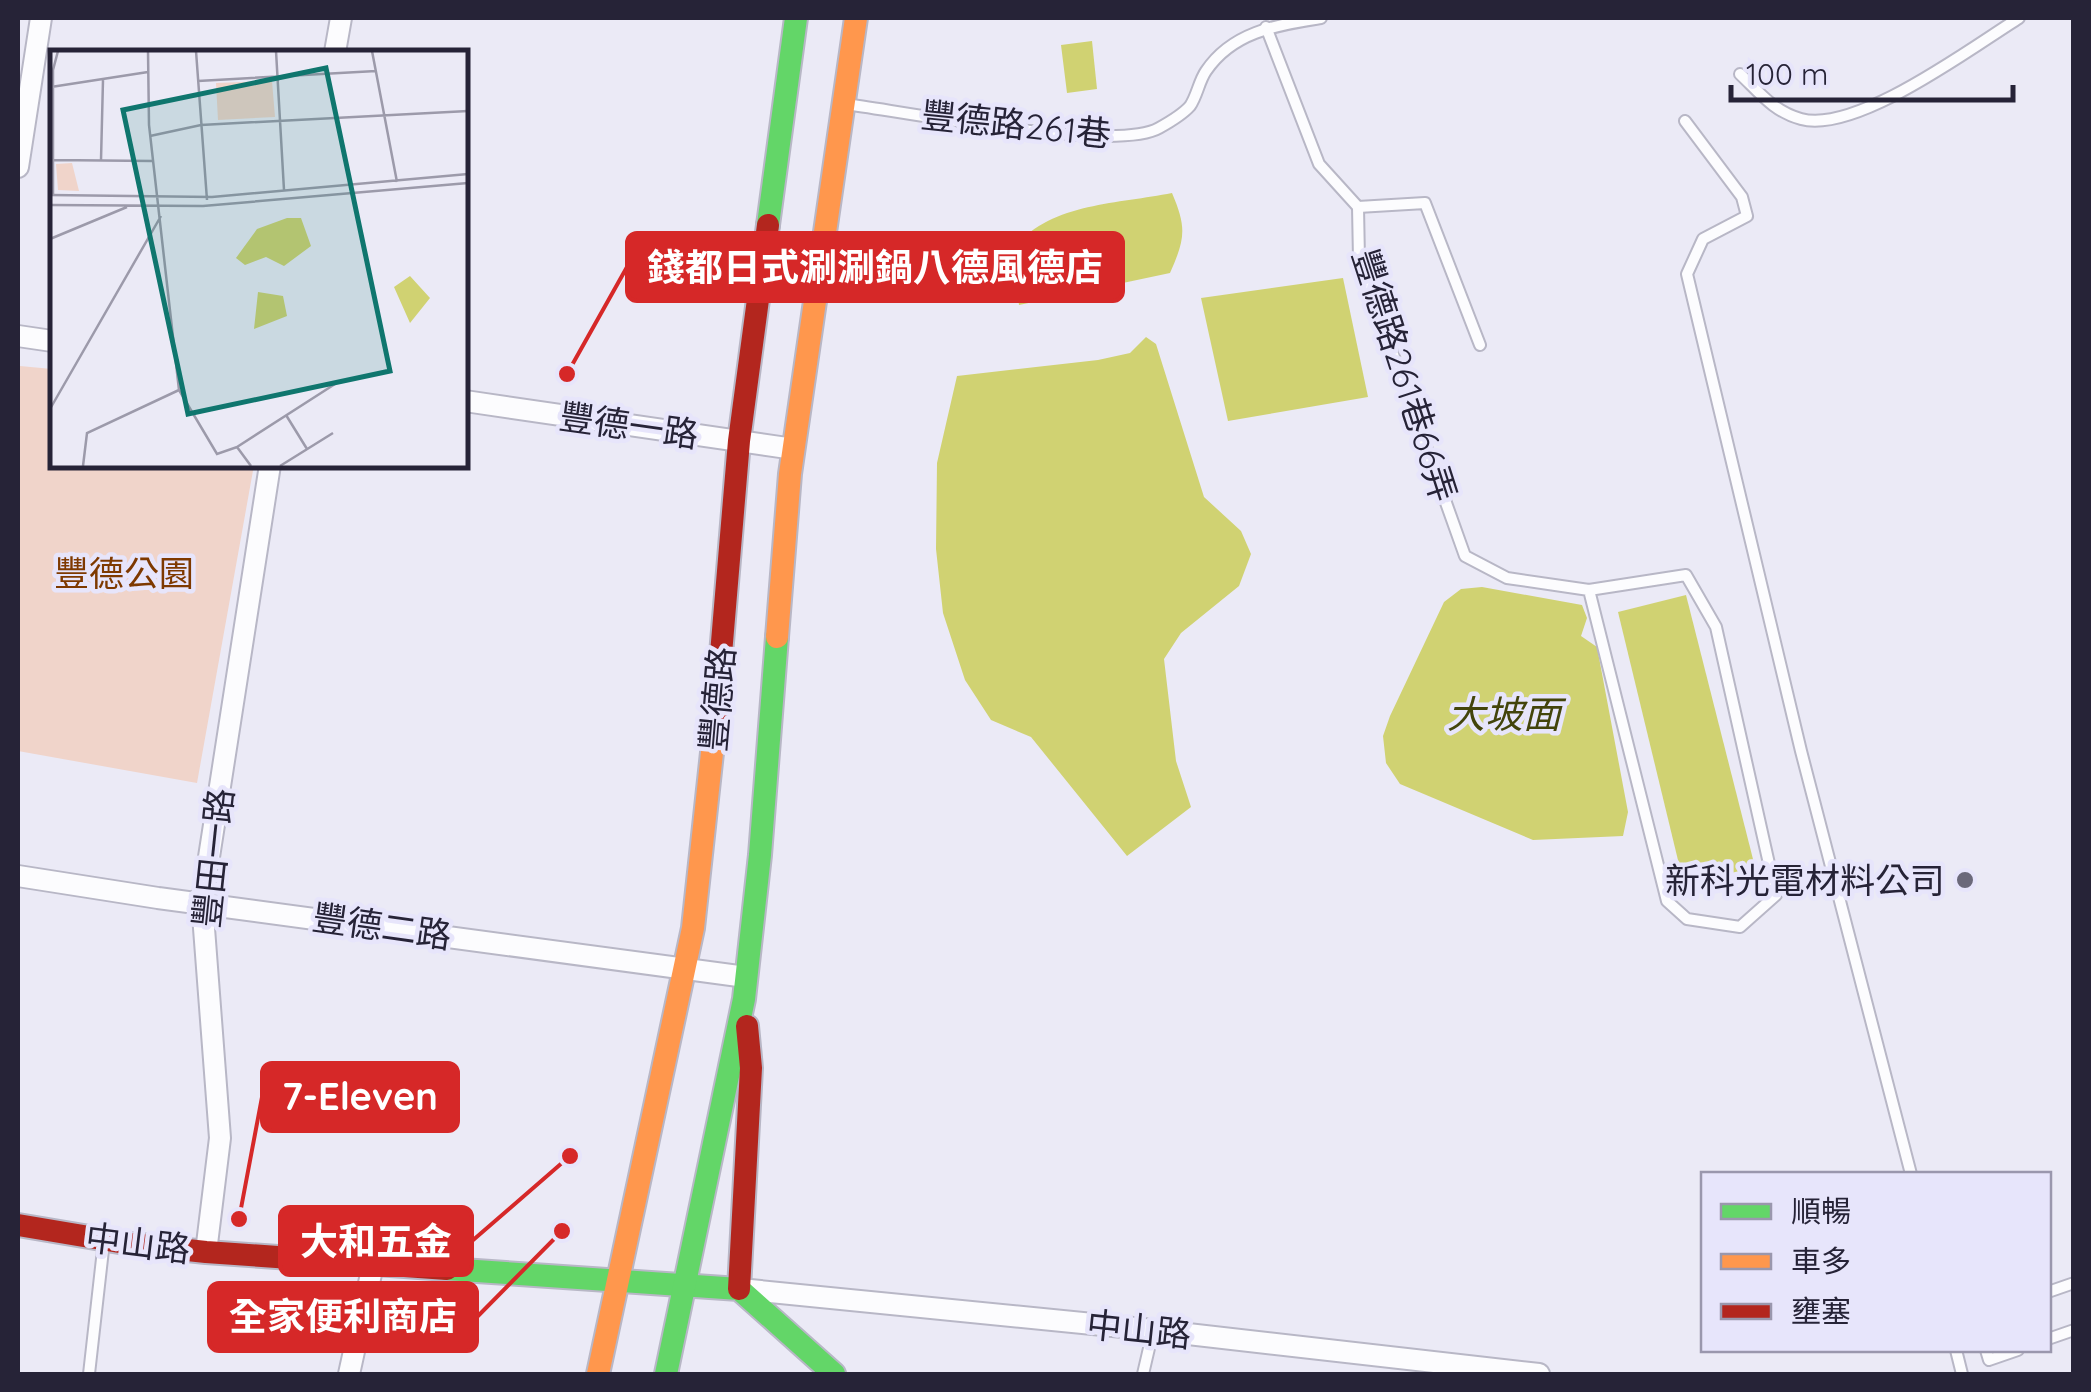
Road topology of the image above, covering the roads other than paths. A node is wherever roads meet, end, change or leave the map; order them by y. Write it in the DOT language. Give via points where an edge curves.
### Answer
graph roads {
  1 [pos="41,18"];
  2 [pos="340,18"];
  3 [pos="796,18"];
  4 [pos="856,18"];
  5 [pos="1321,18"];
  6 [pos="2019,18"];
  7 [pos="1266,27"];
  8 [pos="335,50"];
  9 [pos="1740,74"];
  10 [pos="844,104"];
  11 [pos="1685,121"];
  12 [pos="18,166"];
  13 [pos="1358,208"];
  14 [pos="18,336"];
  15 [pos="50,341"];
  16 [pos="1480,345"];
  17 [pos="468,401"];
  18 [pos="739,441"];
  19 [pos="794,449"];
  20 [pos="270,468"];
  21 [pos="1589,590"];
  22 [pos="18,876"];
  23 [pos="202,902"];
  24 [pos="686,966"];
  25 [pos="745,988"];
  26 [pos="1909,1172"];
  27 [pos="18,1224"];
  28 [pos="104,1240"];
  29 [pos="206,1252"];
  30 [pos="372,1264"];
  31 [pos="619,1280"];
  32 [pos="686,1285"];
  33 [pos="739,1290"];
  34 [pos="1153,1330"];
  35 [pos="1987,1352"];
  36 [pos="2012,1352"];
  37 [pos="1412,1367"];
  38 [pos="88,1374"];
  39 [pos="349,1374"];
  40 [pos="598,1374"];
  41 [pos="666,1374"];
  42 [pos="834,1374"];
  43 [pos="1143,1374"];
  44 [pos="1525,1374"];
  1 -- 12 [label="street"];
  2 -- 8 [label="street"];
  3 -- 18 [label="main road, 豐德路"];
  4 -- 10 [label="main road, 豐德路"];
  5 -- 7 [label="lane, 豐德路261巷"];
  6 -- 9 [label="lane" via="1890,98 1830,121 1774,108"];
  7 -- 10 [label="lane, 豐德路261巷" via="1238,40 1207,69 1189,107 1155,131 1125,137"];
  7 -- 13 [label="lane, 豐德路261巷66弄" via="1319,164"];
  10 -- 19 [label="main road, 豐德路"];
  11 -- 26 [label="lane" via="1742,197 1747,216 1703,240 1688,274"];
  13 -- 16 [label="lane" via="1425,203"];
  13 -- 21 [label="lane, 豐德路261巷66弄" via="1359,259 1465,556 1506,578"];
  14 -- 15 [label="street"];
  17 -- 18 [label="street, 豐德一路"];
  18 -- 19 [label="street, 豐德一路"];
  18 -- 24 [label="main road, 豐德路" via="709,798"];
  19 -- 25 [label="main road, 豐德路"];
  20 -- 23 [label="street, 豐田一路"];
  21 -- 21 [label="lane, 豐德路261巷66弄" via="1667,901 1687,919 1740,927 1776,895 1716,627 1686,575"];
  22 -- 23 [label="street, 豐德二路"];
  23 -- 24 [label="street, 豐德二路"];
  23 -- 29 [label="street, 豐田一路" via="220,1138"];
  24 -- 25 [label="street, 豐德二路"];
  24 -- 31 [label="main road, 豐德路"];
  25 -- 32 [label="main road, 豐德路"];
  25 -- 33 [label="main road" via="751,1068"];
  27 -- 28 [label="main road, 中山路"];
  28 -- 29 [label="main road, 中山路"];
  28 -- 38 [label="lane"];
  29 -- 30 [label="main road, 中山路"];
  30 -- 31 [label="main road, 中山路"];
  30 -- 39 [label="street"];
  31 -- 32 [label="main road, 中山路"];
  31 -- 40 [label="main road, 豐德路"];
  32 -- 33 [label="main road, 中山路"];
  32 -- 41 [label="main road, 豐德路"];
  33 -- 34 [label="street, 中山路"];
  33 -- 42 [label="main road"];
  34 -- 37 [label="street, 中山路"];
  34 -- 43 [label="lane"];
  35 -- 36 [label="lane" via="1989,1360"];
  37 -- 44 [label="street, 中山路"];
}
